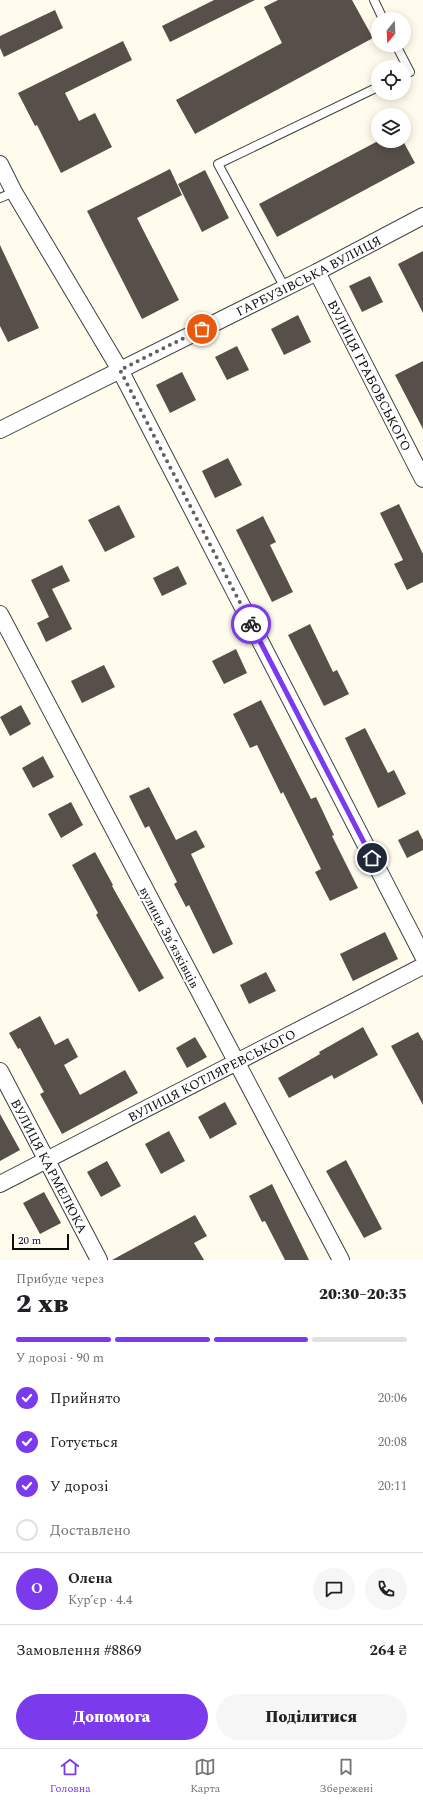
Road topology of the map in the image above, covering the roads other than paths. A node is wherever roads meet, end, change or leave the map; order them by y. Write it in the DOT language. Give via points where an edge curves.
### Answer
graph roads {
  1 [pos="374,0"];
  2 [pos="380,12"];
  3 [pos="371,90"];
  4 [pos="0,164"];
  5 [pos="7,195"];
  6 [pos="423,216"];
  7 [pos="317,272"];
  8 [pos="285,288"];
  9 [pos="120,370"];
  10 [pos="1,427"];
  11 [pos="423,479"];
  12 [pos="0,614"];
  13 [pos="423,956"];
  14 [pos="423,966"];
  15 [pos="236,1063"];
  16 [pos="0,1071"];
  17 [pos="46,1160"];
  18 [pos="0,1184"];
  19 [pos="98,1260"];
  20 [pos="341,1260"];
  1 -- 2 [label="lane"];
  3 -- 8 [label="lane" via="218,164"];
  4 -- 5 [label="street"];
  5 -- 9 [label="street"];
  6 -- 7 [label="street, ГАРБУЗІВСЬКА ВУЛИЦЯ"];
  7 -- 8 [label="street, ГАРБУЗІВСЬКА ВУЛИЦЯ"];
  7 -- 11 [label="street, ВУЛИЦЯ ГРАБОВСЬКОГО"];
  8 -- 9 [label="street, ГАРБУЗІВСЬКА ВУЛИЦЯ"];
  9 -- 10 [label="street, ГАРБУЗІВСЬКА ВУЛИЦЯ"];
  9 -- 13 [label="street"];
  12 -- 15 [label="street, вулиця Звʼязківців"];
  14 -- 15 [label="street, ВУЛИЦЯ КОТЛЯРЕВСЬКОГО"];
  15 -- 17 [label="street, ВУЛИЦЯ КОТЛЯРЕВСЬКОГО"];
  15 -- 20 [label="street, вулиця Звʼязківців"];
  16 -- 17 [label="street, ВУЛИЦЯ КАРМЕЛЮКА"];
  17 -- 18 [label="street, ВУЛИЦЯ КОТЛЯРЕВСЬКОГО"];
  17 -- 19 [label="street, ВУЛИЦЯ КАРМЕЛЮКА"];
}
